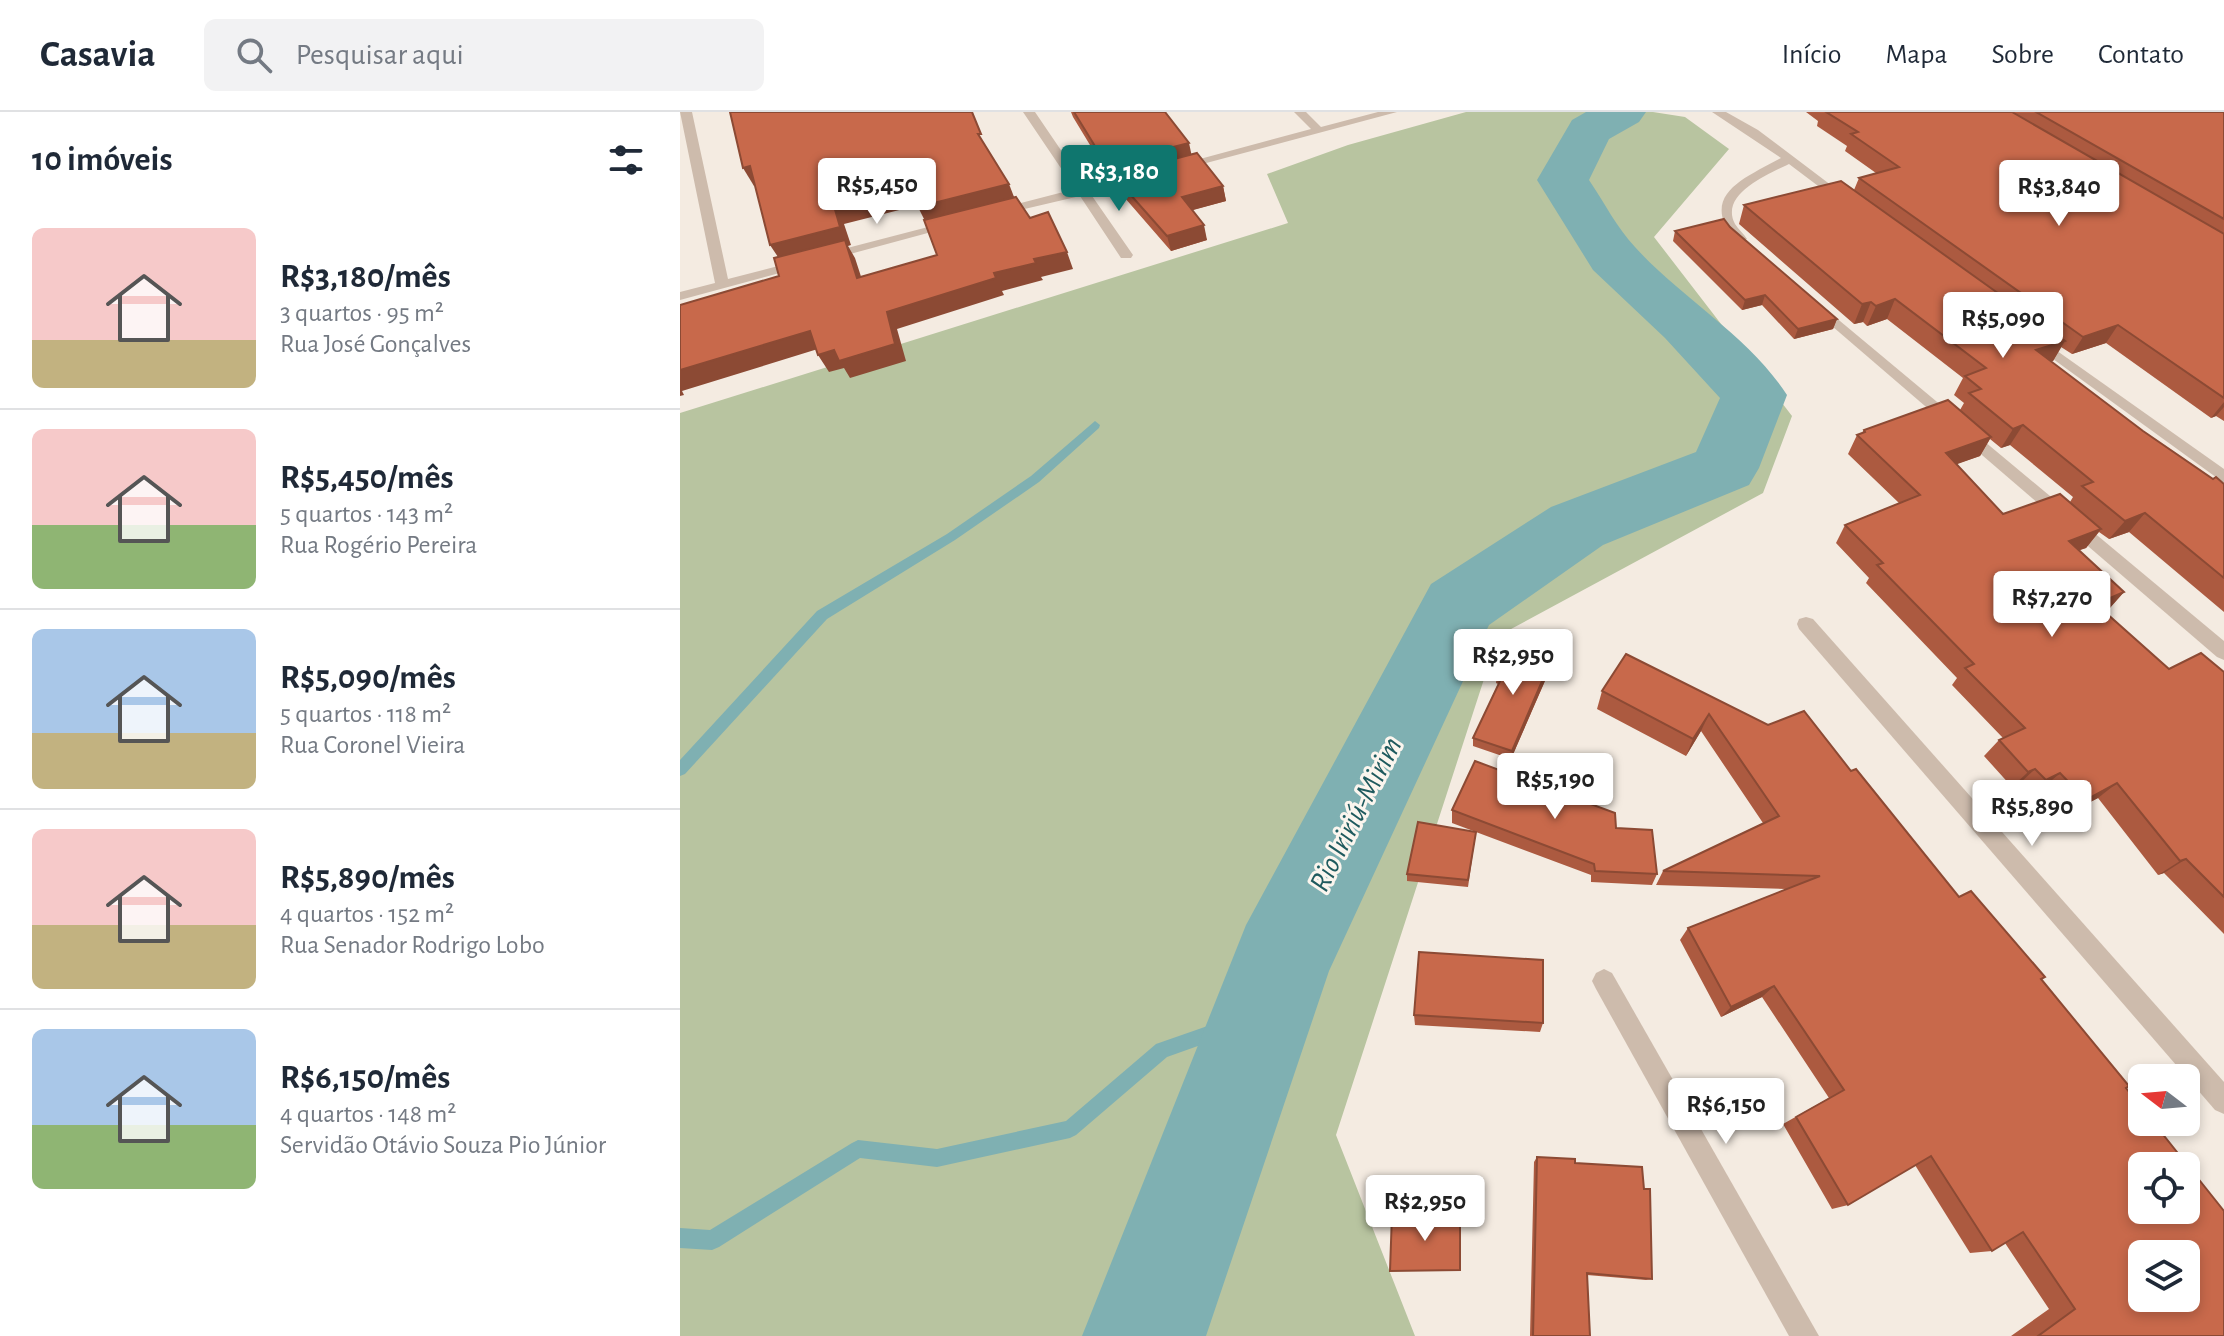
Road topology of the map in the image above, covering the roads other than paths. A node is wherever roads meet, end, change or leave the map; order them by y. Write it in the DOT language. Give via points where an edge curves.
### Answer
graph roads {
  1 [pos="686,112"];
  2 [pos="1029,112"];
  3 [pos="1300,112"];
  4 [pos="1391,112"];
  5 [pos="1718,112"];
  6 [pos="1747,112"];
  7 [pos="1319,131"];
  8 [pos="1754,132"];
  9 [pos="1788,159"];
  10 [pos="1171,169"];
  11 [pos="1157,172"];
  12 [pos="1083,191"];
  13 [pos="1852,206"];
  14 [pos="978,219"];
  15 [pos="963,222"];
  16 [pos="1748,246"];
  17 [pos="1126,255"];
  18 [pos="722,285"];
  19 [pos="680,296"];
  20 [pos="1808,298"];
  21 [pos="2019,327"];
  22 [pos="2224,477"];
  23 [pos="1806,624"];
  24 [pos="2224,652"];
  25 [pos="1604,981"];
  26 [pos="2224,1101"];
  27 [pos="1805,1336"];
  1 -- 18 [label="street"];
  2 -- 12 [label="street"];
  3 -- 7 [label="street"];
  4 -- 7 [label="street"];
  5 -- 8 [label="street"];
  6 -- 8 [label="street"];
  7 -- 10 [label="street"];
  8 -- 9 [label="street"];
  9 -- 13 [label="street"];
  9 -- 16 [label="street" via="1730,196 1724,208 1725,221"];
  11 -- 12 [label="street"];
  12 -- 14 [label="street"];
  12 -- 17 [label="street"];
  15 -- 18 [label="street"];
  18 -- 19 [label="street"];
  20 -- 24 [label="street"];
  21 -- 22 [label="street"];
  23 -- 26 [label="street"];
  25 -- 27 [label="street"];
}
